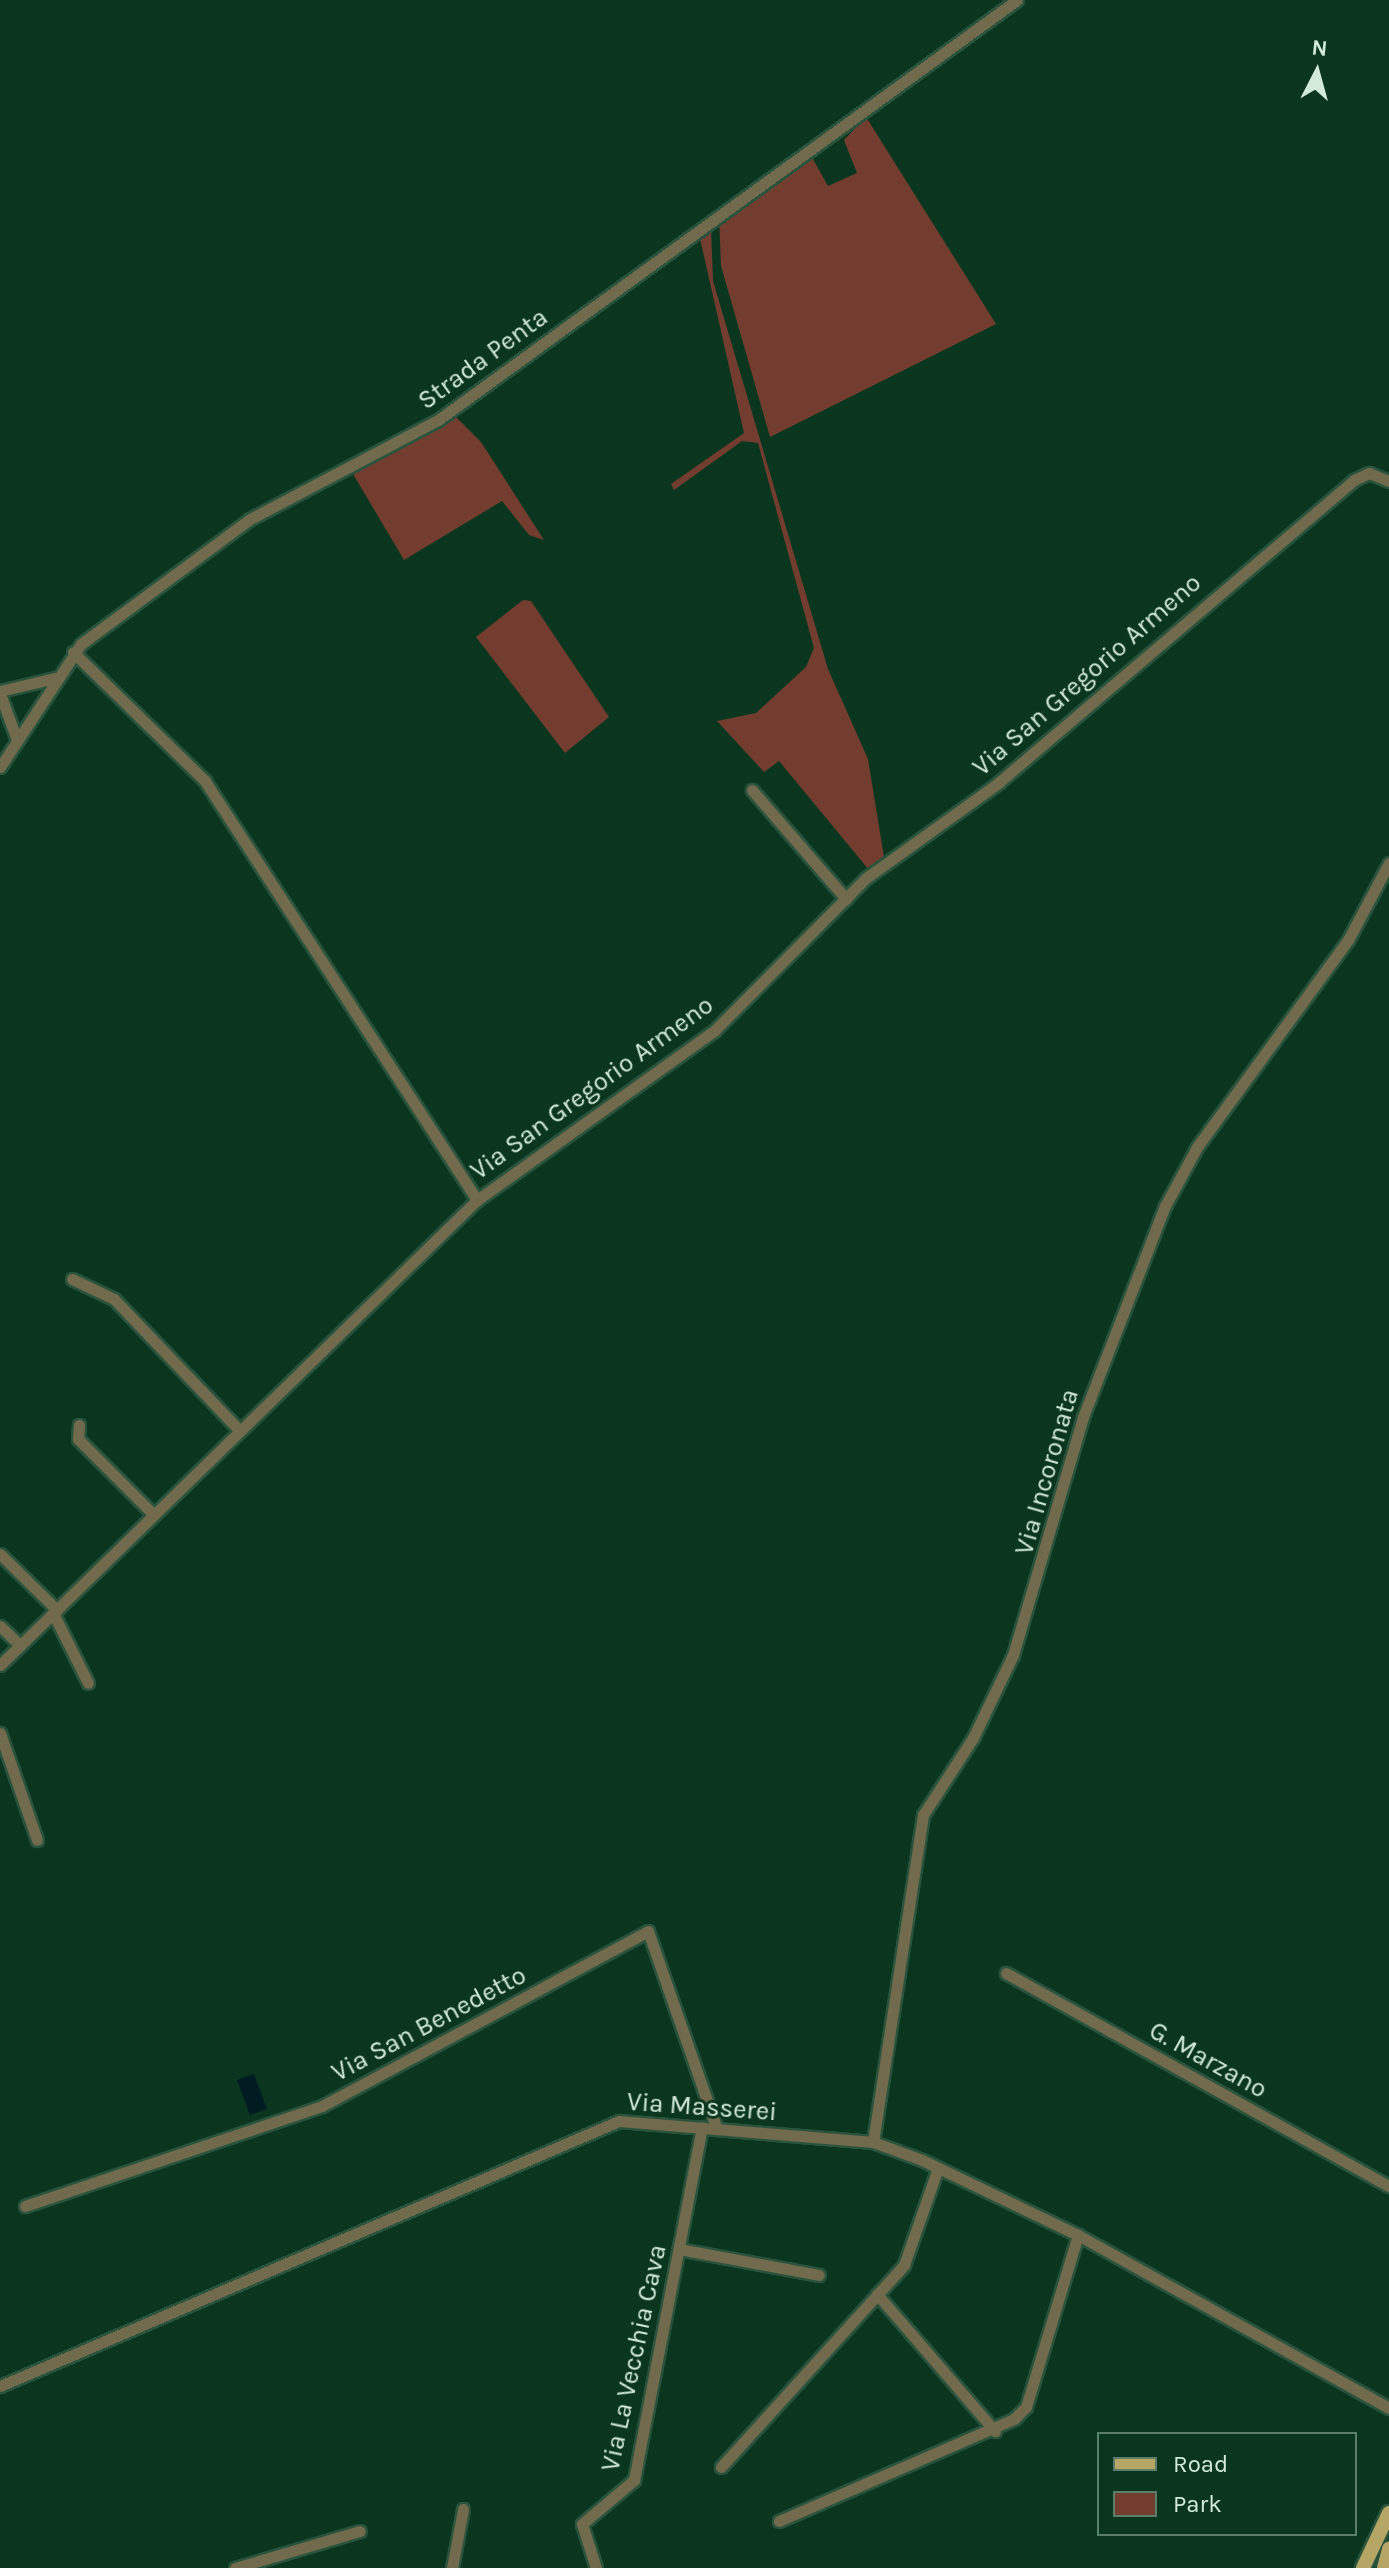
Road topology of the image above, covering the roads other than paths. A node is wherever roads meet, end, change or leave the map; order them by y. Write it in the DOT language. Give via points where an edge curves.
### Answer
graph roads {
  1 [pos="1017,0"];
  2 [pos="1389,481"];
  3 [pos="73,652"];
  4 [pos="55,678"];
  5 [pos="0,692"];
  6 [pos="17,740"];
  7 [pos="0,767"];
  8 [pos="752,790"];
  9 [pos="1389,863"];
  10 [pos="846,899"];
  11 [pos="477,1200"];
  12 [pos="72,1279"];
  13 [pos="79,1425"];
  14 [pos="240,1431"];
  15 [pos="154,1515"];
  16 [pos="0,1554"];
  17 [pos="55,1611"];
  18 [pos="0,1626"];
  19 [pos="20,1645"];
  20 [pos="0,1665"];
  21 [pos="88,1683"];
  22 [pos="0,1733"];
  23 [pos="37,1840"];
  24 [pos="1006,1973"];
  25 [pos="702,2128"];
  26 [pos="717,2129"];
  27 [pos="873,2142"];
  28 [pos="938,2168"];
  29 [pos="1389,2186"];
  30 [pos="25,2206"];
  31 [pos="1078,2235"];
  32 [pos="679,2249"];
  33 [pos="819,2275"];
  34 [pos="877,2294"];
  35 [pos="0,2386"];
  36 [pos="1389,2408"];
  37 [pos="995,2431"];
  38 [pos="721,2467"];
  39 [pos="463,2509"];
  40 [pos="1389,2513"];
  41 [pos="779,2521"];
  42 [pos="360,2531"];
  43 [pos="1389,2549"];
  44 [pos="235,2568"];
  45 [pos="452,2568"];
  46 [pos="596,2568"];
  47 [pos="1363,2568"];
  48 [pos="1384,2568"];
  1 -- 3 [label="street, Strada Penta" via="438,420 250,519"];
  2 -- 10 [label="street, Via San Gregorio Armeno" via="1369,473 1354,480 998,783"];
  3 -- 4 [label="street, Strada Penta"];
  3 -- 11 [label="street" via="205,781"];
  4 -- 5 [label="street"];
  4 -- 6 [label="street, Strada Penta"];
  5 -- 6 [label="street"];
  6 -- 7 [label="street, Strada Penta"];
  8 -- 10 [label="street"];
  9 -- 27 [label="street, Via Incoronata" via="1348,940 1197,1147 1165,1206 1126,1321 1088,1402 1013,1655 920,1826"];
  10 -- 11 [label="street, Via San Gregorio Armeno" via="714,1031"];
  11 -- 14 [label="street, Via San Gregorio Armeno"];
  12 -- 14 [label="street" via="114,1299"];
  13 -- 15 [label="street" via="78,1439"];
  14 -- 15 [label="street, Via San Gregorio Armeno"];
  15 -- 17 [label="street, Via San Gregorio Armeno"];
  16 -- 17 [label="street"];
  17 -- 19 [label="street, Via San Gregorio Armeno"];
  17 -- 21 [label="street"];
  18 -- 19 [label="street"];
  19 -- 20 [label="street, Via San Gregorio Armeno"];
  22 -- 23 [label="street"];
  24 -- 29 [label="street, G. Marzano"];
  25 -- 26 [label="street, Via Masserei"];
  25 -- 32 [label="street, Via La Vecchia Cava"];
  25 -- 35 [label="street, Via Masserei" via="619,2121"];
  26 -- 27 [label="street, Via Masserei"];
  26 -- 30 [label="street, Via San Benedetto" via="648,1931 322,2106"];
  27 -- 28 [label="street, Via Masserei"];
  28 -- 31 [label="street, Via Masserei"];
  28 -- 34 [label="street" via="904,2265"];
  31 -- 36 [label="street, Via Masserei"];
  31 -- 37 [label="street" via="1026,2407"];
  32 -- 33 [label="street"];
  32 -- 46 [label="street, Via La Vecchia Cava" via="634,2480 584,2516 583,2537"];
  34 -- 37 [label="street"];
  34 -- 38 [label="street"];
  37 -- 41 [label="street"];
  39 -- 45 [label="street"];
  40 -- 47 [label="main road"];
  42 -- 44 [label="street"];
  43 -- 48 [label="main road"];
}
